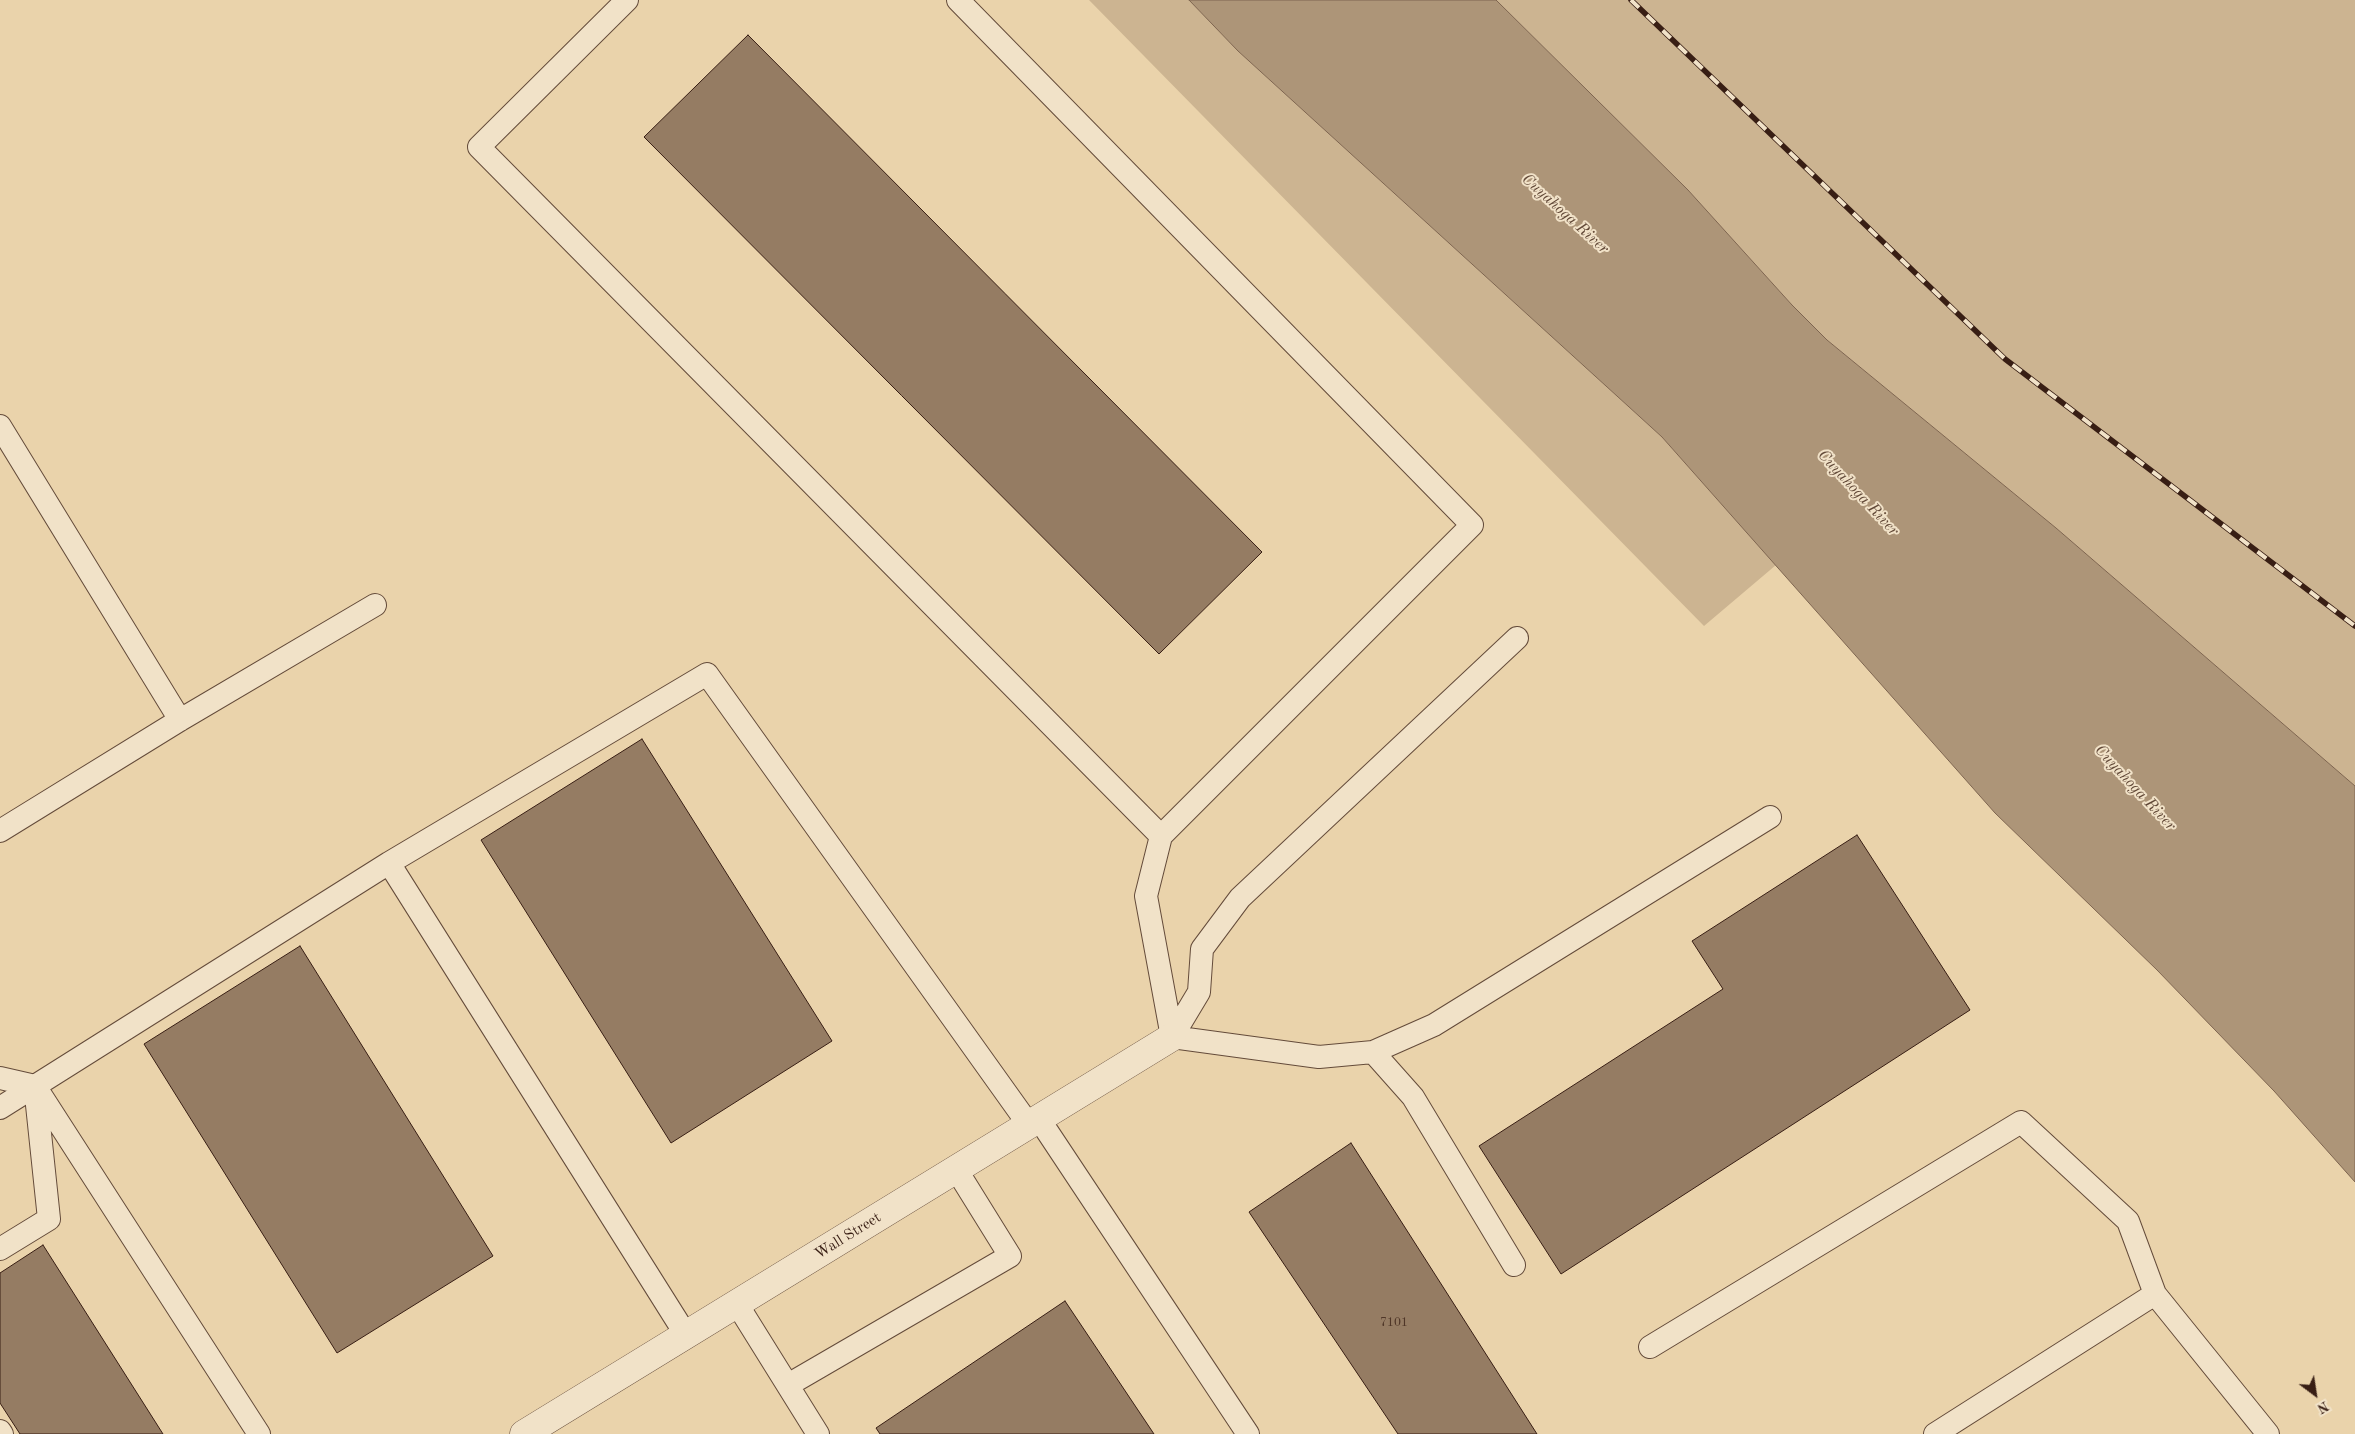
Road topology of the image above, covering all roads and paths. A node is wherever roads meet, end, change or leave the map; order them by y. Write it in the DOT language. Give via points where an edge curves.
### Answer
graph roads {
  1 [pos="627,0"];
  2 [pos="958,0"];
  3 [pos="0,426"];
  4 [pos="375,605"];
  5 [pos="1517,638"];
  6 [pos="180,720"];
  7 [pos="1770,817"];
  8 [pos="0,831"];
  9 [pos="1161,836"];
  10 [pos="389,863"];
  11 [pos="1172,1038"];
  12 [pos="1373,1052"];
  13 [pos="0,1078"];
  14 [pos="35,1086"];
  15 [pos="0,1108"];
  16 [pos="1034,1122"];
  17 [pos="956,1169"];
  18 [pos="0,1249"];
  19 [pos="1514,1265"];
  20 [pos="2155,1294"];
  21 [pos="737,1304"];
  22 [pos="686,1335"];
  23 [pos="1650,1347"];
  24 [pos="788,1384"];
  25 [pos="259,1434"];
  26 [pos="524,1434"];
  27 [pos="818,1434"];
  28 [pos="1248,1434"];
  29 [pos="1934,1434"];
  30 [pos="2268,1434"];
  1 -- 9 [label="lane" via="479,147"];
  2 -- 9 [label="lane" via="1472,525"];
  3 -- 6 [label="lane"];
  4 -- 6 [label="lane"];
  5 -- 11 [label="lane" via="1240,898 1202,949 1199,992"];
  6 -- 8 [label="lane"];
  7 -- 12 [label="lane" via="1434,1025"];
  9 -- 11 [label="lane" via="1146,896"];
  10 -- 14 [label="lane"];
  10 -- 16 [label="lane" via="707,674"];
  10 -- 22 [label="lane"];
  11 -- 12 [label="lane" via="1319,1057"];
  11 -- 16 [label="street, Wall Street"];
  12 -- 19 [label="lane" via="1413,1097"];
  13 -- 14 [label="lane"];
  14 -- 15 [label="lane"];
  14 -- 18 [label="lane" via="49,1219"];
  14 -- 25 [label="lane"];
  16 -- 17 [label="street, Wall Street"];
  16 -- 28 [label="lane"];
  17 -- 21 [label="street, Wall Street"];
  17 -- 24 [label="lane" via="1010,1256"];
  20 -- 23 [label="lane" via="2128,1222 2020,1122"];
  20 -- 29 [label="lane"];
  20 -- 30 [label="lane"];
  21 -- 22 [label="street, Wall Street"];
  21 -- 24 [label="lane"];
  22 -- 26 [label="street, Wall Street"];
  24 -- 27 [label="lane"];
}
